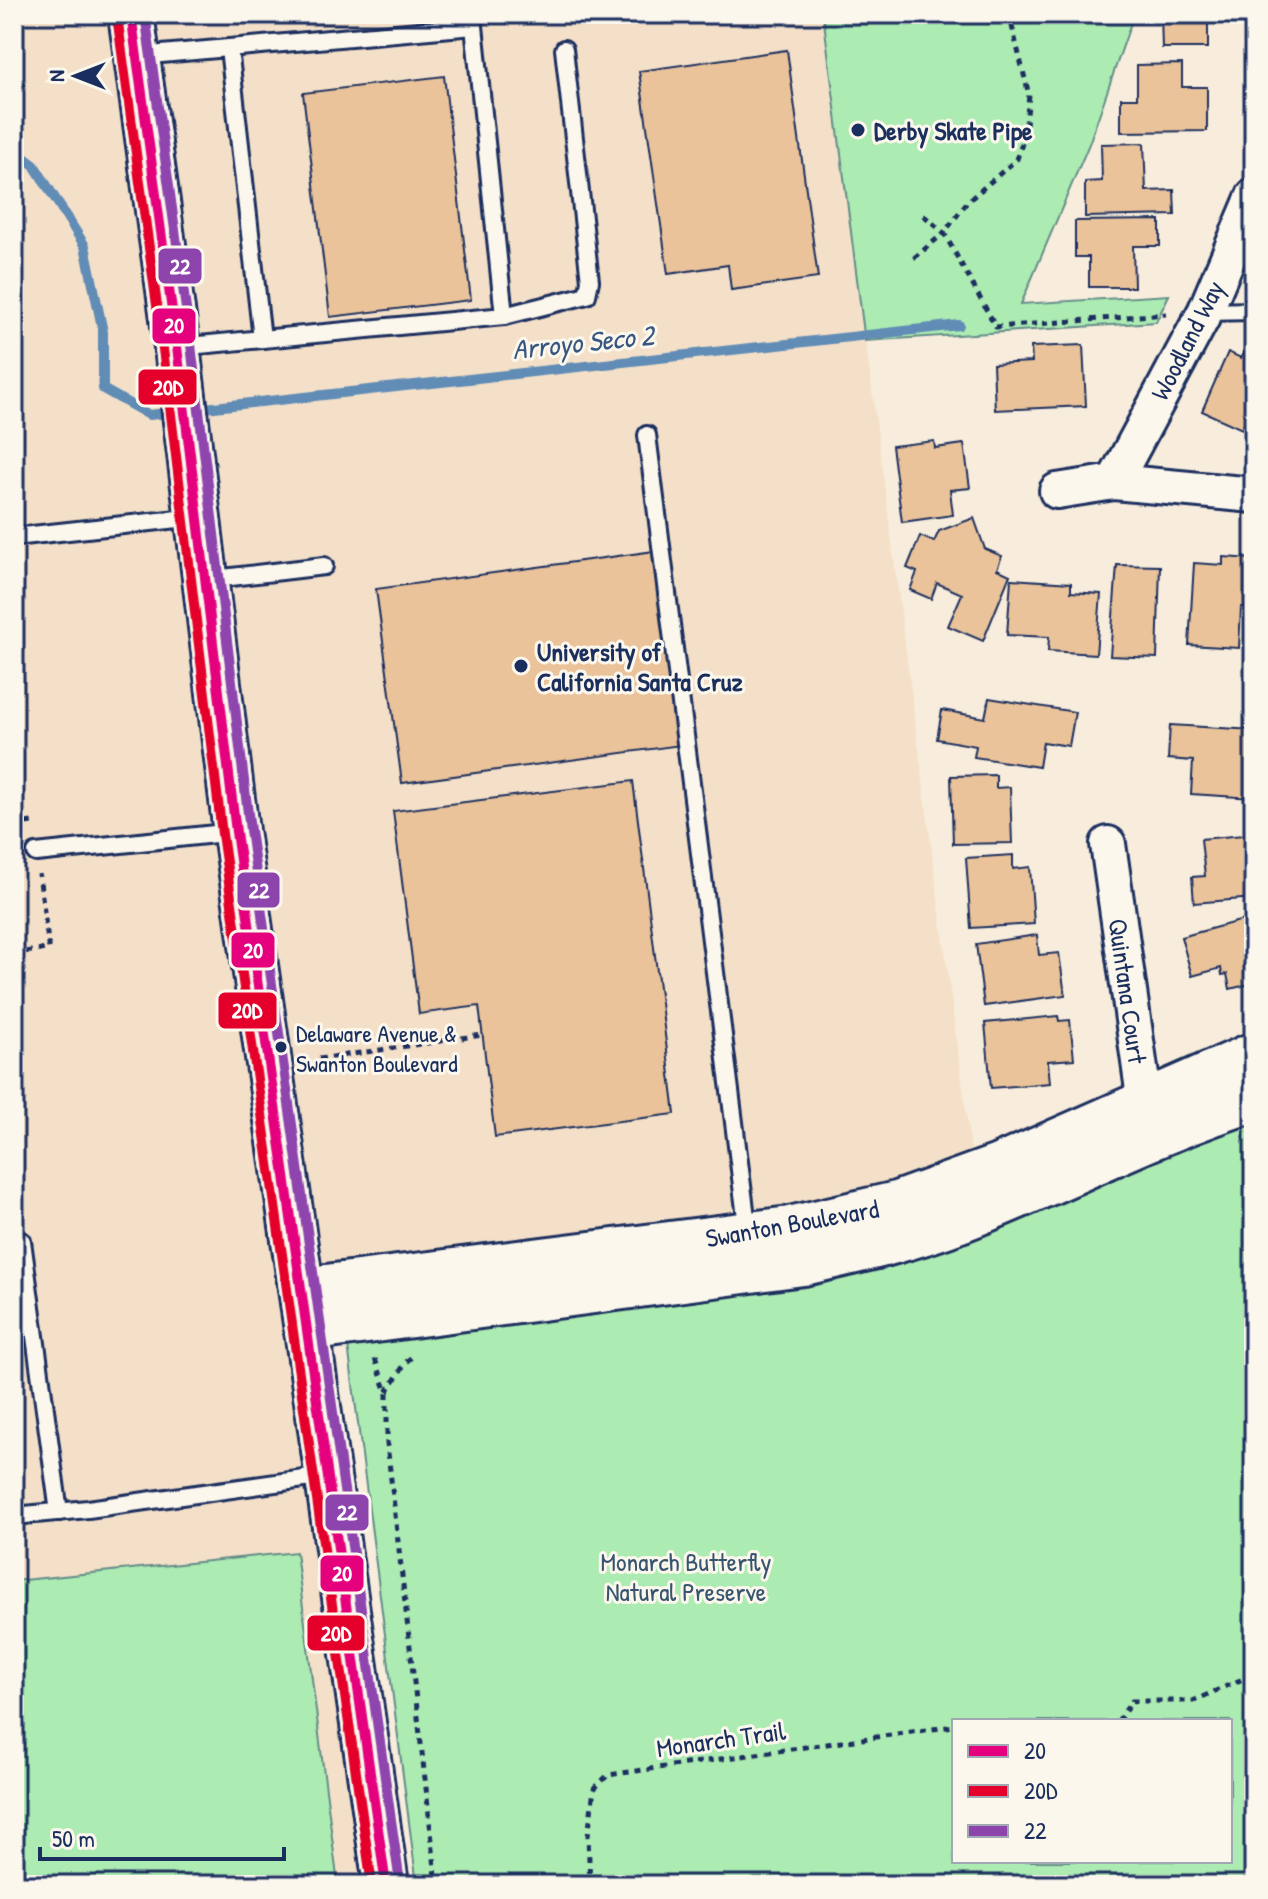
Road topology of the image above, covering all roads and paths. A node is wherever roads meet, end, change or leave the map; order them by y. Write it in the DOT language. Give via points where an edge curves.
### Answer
graph roads {
  1 [pos="131,14"];
  2 [pos="1009,14"];
  3 [pos="229,48"];
  4 [pos="564,49"];
  5 [pos="137,56"];
  6 [pos="1254,196"];
  7 [pos="922,214"];
  8 [pos="944,233"];
  9 [pos="914,258"];
  10 [pos="1254,311"];
  11 [pos="1205,312"];
  12 [pos="504,316"];
  13 [pos="262,339"];
  14 [pos="177,347"];
  15 [pos="647,435"];
  16 [pos="1114,482"];
  17 [pos="1057,491"];
  18 [pos="1254,495"];
  19 [pos="198,516"];
  20 [pos="14,537"];
  21 [pos="324,566"];
  22 [pos="205,580"];
  23 [pos="32,822"];
  24 [pos="14,825"];
  25 [pos="236,832"];
  26 [pos="1108,844"];
  27 [pos="36,853"];
  28 [pos="14,953"];
  29 [pos="482,1035"];
  30 [pos="1254,1055"];
  31 [pos="319,1059"];
  32 [pos="1254,1099"];
  33 [pos="1147,1120"];
  34 [pos="748,1234"];
  35 [pos="22,1241"];
  36 [pos="304,1310"];
  37 [pos="375,1359"];
  38 [pos="326,1476"];
  39 [pos="59,1512"];
  40 [pos="14,1516"];
  41 [pos="1254,1674"];
  42 [pos="1119,1719"];
  43 [pos="952,1726"];
  44 [pos="386,1885"];
  45 [pos="437,1885"];
  46 [pos="590,1885"];
  1 -- 5 [label="street"];
  2 -- 8 [label="path" via="1029,95 1025,134 1017,159 967,202"];
  3 -- 5 [label="lane"];
  3 -- 12 [label="lane" via="474,26"];
  3 -- 13 [label="lane"];
  4 -- 12 [label="lane" via="590,281 587,295"];
  5 -- 14 [label="street"];
  6 -- 11 [label="street, Woodland Way"];
  7 -- 8 [label="path"];
  8 -- 9 [label="path"];
  8 -- 11 [label="path" via="996,327"];
  10 -- 11 [label="lane"];
  11 -- 16 [label="street, Woodland Way"];
  12 -- 13 [label="lane"];
  13 -- 14 [label="lane"];
  14 -- 19 [label="street"];
  15 -- 34 [label="lane"];
  16 -- 17 [label="street"];
  16 -- 18 [label="street"];
  19 -- 20 [label="lane"];
  19 -- 22 [label="street"];
  21 -- 22 [label="lane"];
  22 -- 25 [label="street"];
  23 -- 24 [label="path"];
  25 -- 27 [label="lane"];
  25 -- 36 [label="street"];
  26 -- 33 [label="street, Quintana Court"];
  27 -- 28 [label="path" via="49,949"];
  29 -- 31 [label="path"];
  30 -- 33 [label="street, Swanton Boulevard"];
  32 -- 33 [label="street, Swanton Boulevard"];
  33 -- 34 [label="street, Swanton Boulevard" via="897,1204"];
  33 -- 36 [label="street, Swanton Boulevard" via="958,1221 803,1263"];
  34 -- 36 [label="street, Swanton Boulevard"];
  35 -- 39 [label="lane"];
  36 -- 38 [label="street"];
  37 -- 45 [label="path" via="387,1392 387,1444"];
  38 -- 39 [label="lane"];
  38 -- 44 [label="street"];
  39 -- 40 [label="lane"];
  41 -- 42 [label="path" via="1193,1701 1132,1701"];
  43 -- 46 [label="path, Monarch Trail" via="608,1775 594,1789 588,1836"];
}
